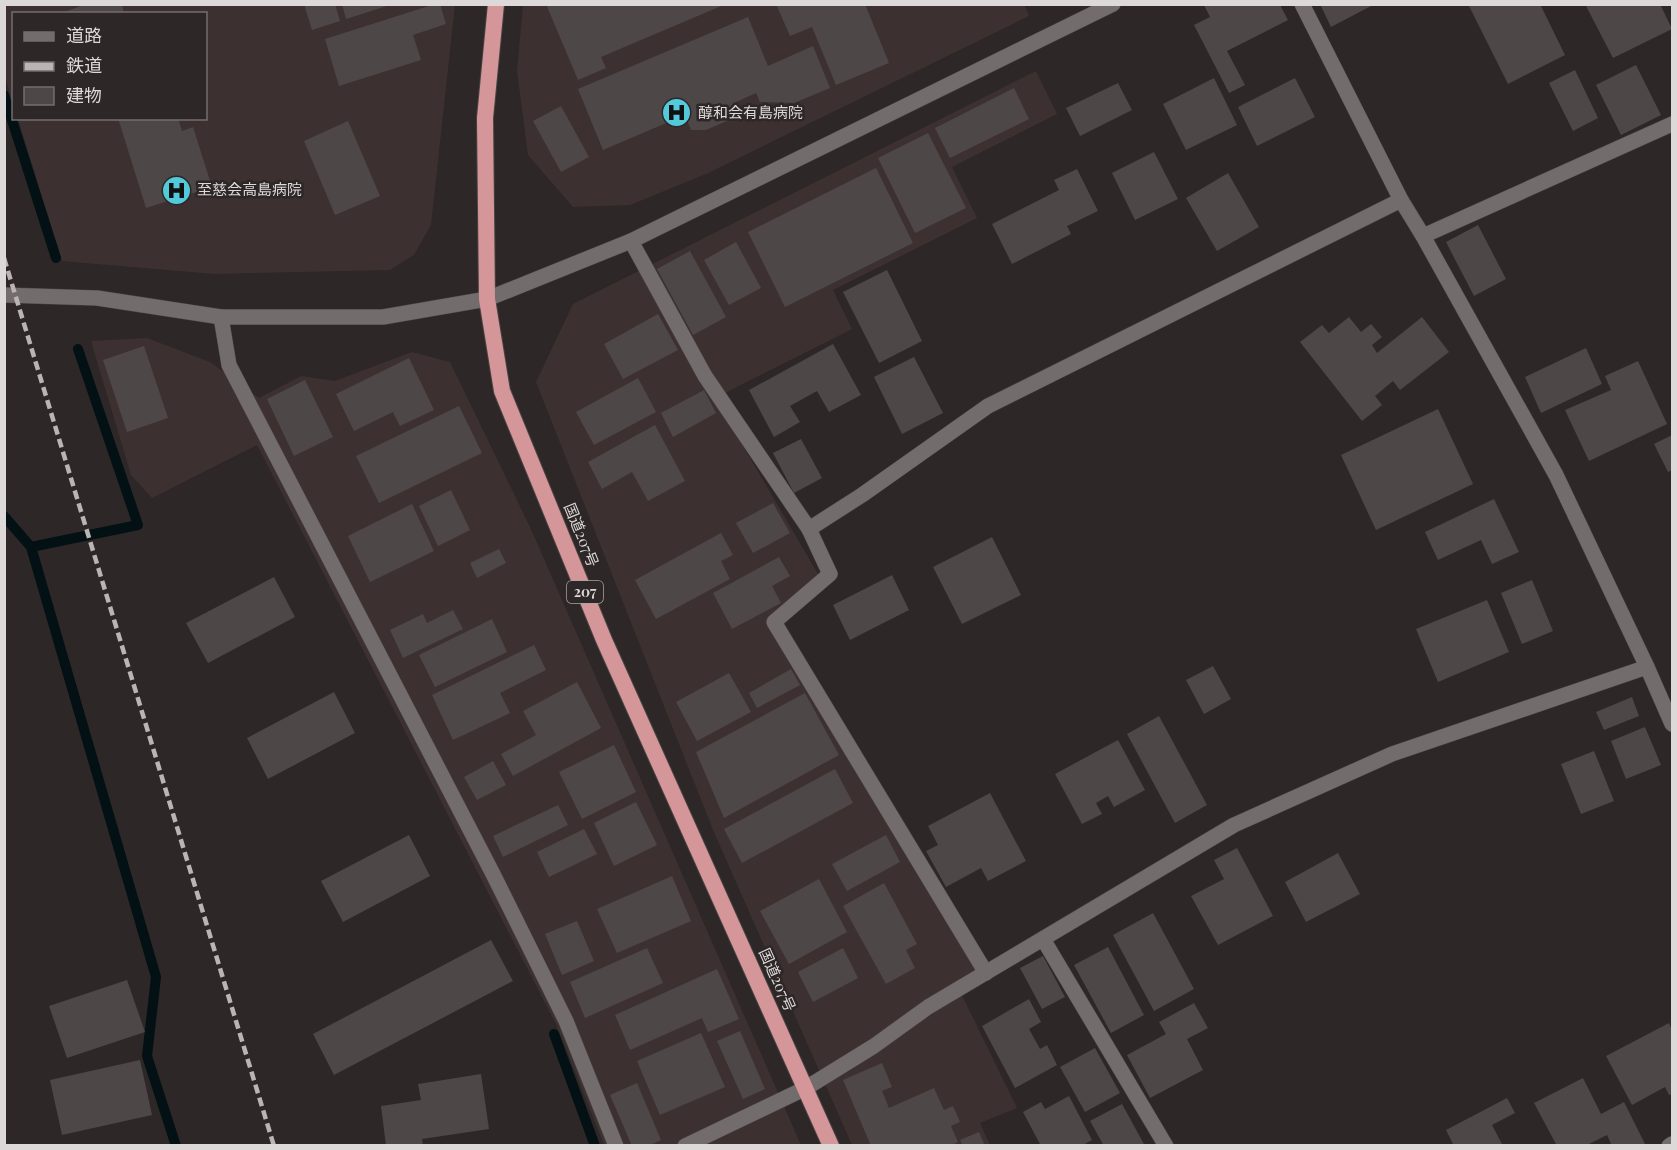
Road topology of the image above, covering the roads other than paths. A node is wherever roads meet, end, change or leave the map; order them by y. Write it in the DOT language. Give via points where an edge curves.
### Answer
graph roads {
  1 [pos="496,4"];
  2 [pos="1113,4"];
  3 [pos="1302,4"];
  4 [pos="1672,124"];
  5 [pos="1401,200"];
  6 [pos="1423,236"];
  7 [pos="631,240"];
  8 [pos="4,296"];
  9 [pos="487,299"];
  10 [pos="220,317"];
  11 [pos="809,529"];
  12 [pos="1647,667"];
  13 [pos="1672,724"];
  14 [pos="1043,939"];
  15 [pos="986,973"];
  16 [pos="806,1088"];
  17 [pos="616,1146"];
  18 [pos="685,1146"];
  19 [pos="831,1146"];
  20 [pos="1166,1146"];
  1 -- 9 [label="highway, 国道207号 / 207" via="485,118"];
  2 -- 7 [label="street"];
  3 -- 5 [label="street"];
  4 -- 6 [label="street"];
  5 -- 6 [label="street"];
  5 -- 11 [label="street" via="988,406"];
  6 -- 12 [label="street" via="1556,475"];
  7 -- 9 [label="street"];
  7 -- 11 [label="street" via="705,376"];
  8 -- 10 [label="street" via="97,298"];
  9 -- 10 [label="street" via="383,317"];
  9 -- 16 [label="highway, 国道207号 / 207" via="502,391 604,639"];
  10 -- 17 [label="street" via="229,365 566,1021"];
  11 -- 15 [label="street" via="830,574 774,622"];
  12 -- 13 [label="street"];
  12 -- 14 [label="street" via="1382,758 1234,825"];
  14 -- 15 [label="street"];
  14 -- 20 [label="street"];
  15 -- 16 [label="street"];
  16 -- 18 [label="street"];
  16 -- 19 [label="highway, 国道207号 / 207"];
}
